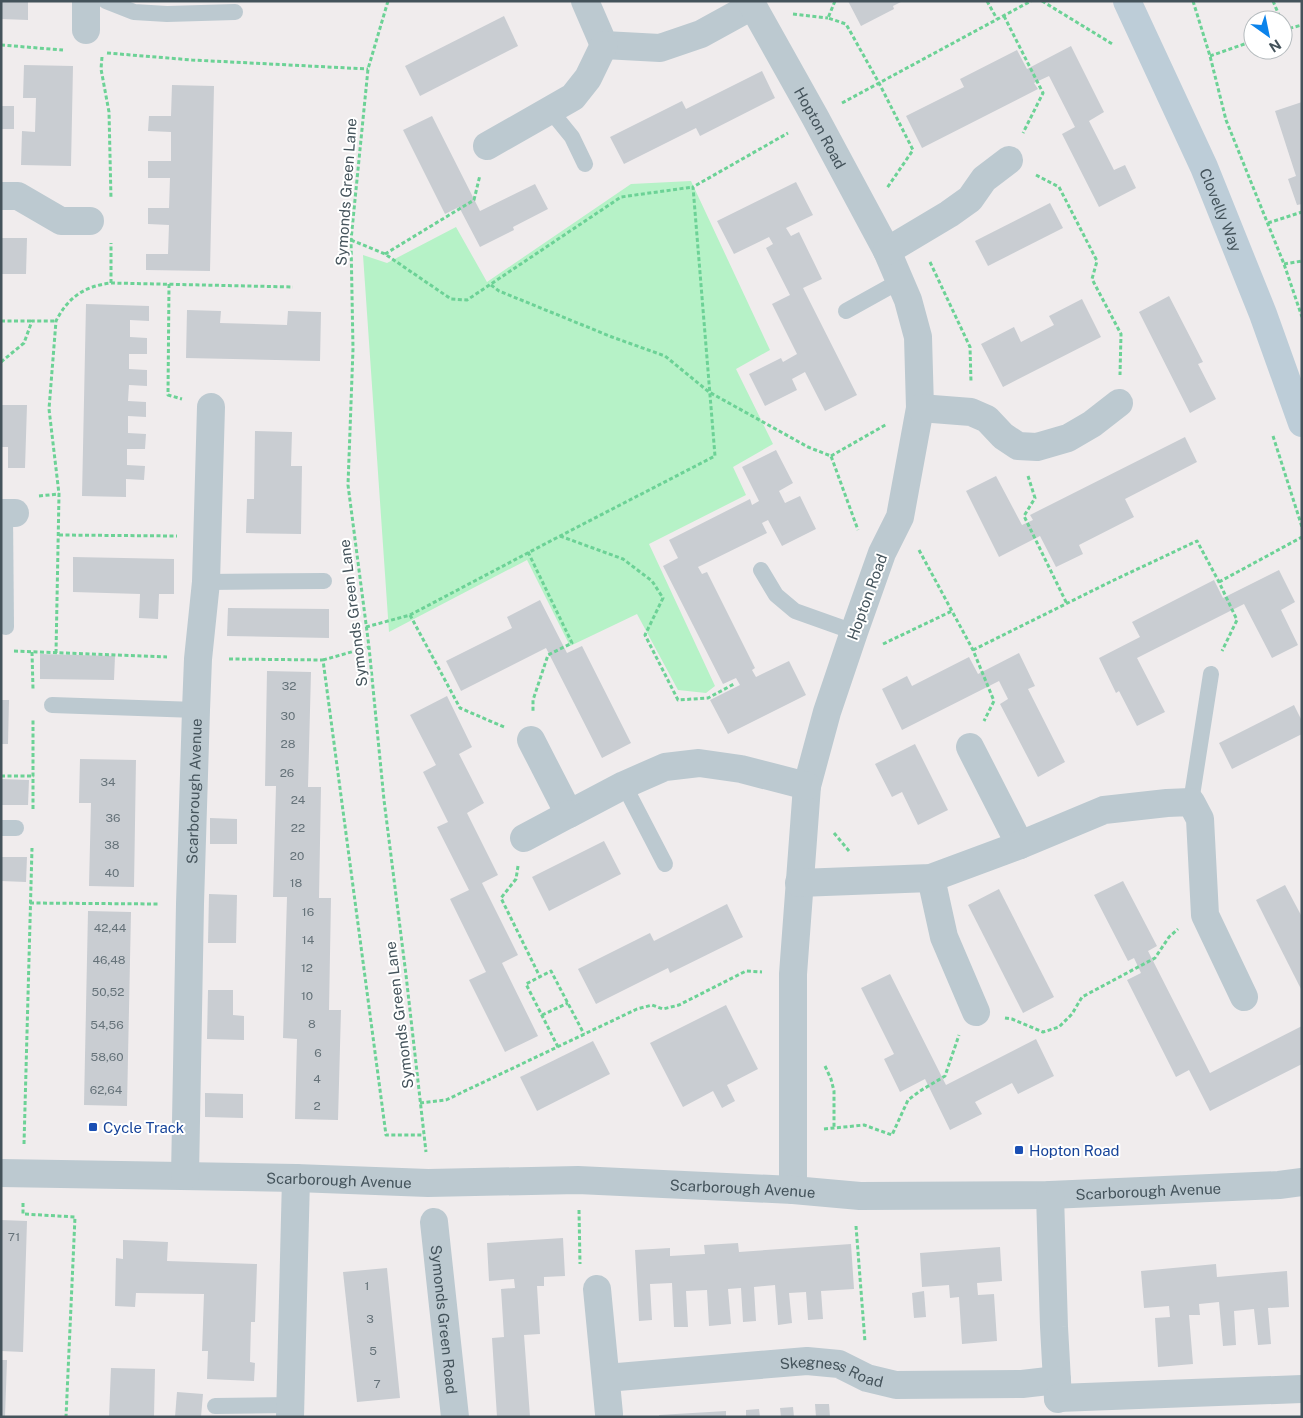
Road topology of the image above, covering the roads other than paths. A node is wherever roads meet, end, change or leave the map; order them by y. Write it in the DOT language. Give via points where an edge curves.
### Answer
graph roads {
  1 [pos="86,1"];
  2 [pos="106,1"];
  3 [pos="585,1"];
  4 [pos="1127,1"];
  5 [pos="751,4"];
  6 [pos="235,12"];
  7 [pos="78,40"];
  8 [pos="604,45"];
  9 [pos="550,110"];
  10 [pos="487,146"];
  11 [pos="1008,160"];
  12 [pos="585,164"];
  13 [pos="1,196"];
  14 [pos="90,221"];
  15 [pos="887,251"];
  16 [pos="900,281"];
  17 [pos="846,311"];
  18 [pos="1119,403"];
  19 [pos="212,407"];
  20 [pos="920,408"];
  21 [pos="1302,423"];
  22 [pos="7,513"];
  23 [pos="761,570"];
  24 [pos="324,581"];
  25 [pos="206,582"];
  26 [pos="6,628"];
  27 [pos="854,632"];
  28 [pos="1211,674"];
  29 [pos="52,705"];
  30 [pos="196,710"];
  31 [pos="531,740"];
  32 [pos="970,747"];
  33 [pos="624,785"];
  34 [pos="807,786"];
  35 [pos="1191,802"];
  36 [pos="569,814"];
  37 [pos="524,838"];
  38 [pos="1020,845"];
  39 [pos="665,864"];
  40 [pos="931,878"];
  41 [pos="799,883"];
  42 [pos="1244,996"];
  43 [pos="976,1012"];
  44 [pos="12,1173"];
  45 [pos="185,1176"];
  46 [pos="296,1178"];
  47 [pos="1302,1182"];
  48 [pos="794,1190"];
  49 [pos="1050,1196"];
  50 [pos="434,1222"];
  51 [pos="597,1289"];
  52 [pos="606,1378"];
  53 [pos="1302,1389"];
  54 [pos="1059,1398"];
  55 [pos="215,1406"];
  56 [pos="290,1411"];
  57 [pos="610,1414"];
  58 [pos="455,1417"];
  1 -- 7 [label="street"];
  2 -- 6 [label="lane" via="134,12"];
  3 -- 8 [label="street"];
  4 -- 21 [label="street, Clovelly Way" via="1204,167 1263,314"];
  5 -- 8 [label="street, Hopton Road" via="701,34 660,48"];
  5 -- 15 [label="street, Hopton Road"];
  8 -- 9 [label="street" via="588,78 574,97"];
  9 -- 10 [label="street"];
  9 -- 12 [label="lane" via="572,137"];
  11 -- 15 [label="street" via="984,179 970,199"];
  13 -- 14 [label="street" via="18,196 61,221"];
  15 -- 16 [label="street, Hopton Road"];
  16 -- 17 [label="lane"];
  16 -- 20 [label="street, Hopton Road" via="918,337"];
  18 -- 20 [label="street" via="1068,438 1037,447 1018,446 987,419 972,412"];
  19 -- 25 [label="street, Scarborough Avenue"];
  20 -- 27 [label="street, Hopton Road" via="900,517 882,553"];
  22 -- 26 [label="lane"];
  23 -- 27 [label="lane" via="776,595 795,611"];
  24 -- 25 [label="lane"];
  25 -- 30 [label="street, Scarborough Avenue"];
  27 -- 34 [label="street, Hopton Road"];
  28 -- 35 [label="lane"];
  29 -- 30 [label="lane"];
  30 -- 45 [label="street, Scarborough Avenue"];
  31 -- 36 [label="street"];
  32 -- 38 [label="street"];
  33 -- 34 [label="street" via="665,767 699,763 741,769"];
  33 -- 36 [label="street"];
  33 -- 39 [label="lane"];
  34 -- 41 [label="street, Hopton Road"];
  35 -- 38 [label="street" via="1104,810"];
  35 -- 42 [label="street" via="1200,819 1205,914"];
  36 -- 37 [label="street"];
  38 -- 40 [label="street"];
  40 -- 41 [label="street"];
  40 -- 43 [label="street" via="944,937"];
  41 -- 48 [label="street, Hopton Road" via="793,974"];
  44 -- 45 [label="street, Scarborough Avenue"];
  45 -- 46 [label="street, Scarborough Avenue"];
  46 -- 48 [label="street, Scarborough Avenue" via="428,1183 578,1180"];
  46 -- 56 [label="street"];
  47 -- 49 [label="street, Scarborough Avenue"];
  48 -- 49 [label="street, Scarborough Avenue" via="860,1196"];
  49 -- 54 [label="street"];
  50 -- 58 [label="street, Symonds Green Road"];
  51 -- 52 [label="street"];
  52 -- 54 [label="street, Skegness Road" via="807,1361 838,1364 867,1378 896,1385 1022,1384"];
  52 -- 57 [label="street"];
  53 -- 54 [label="street, Skegness Road"];
  55 -- 56 [label="lane"];
}
